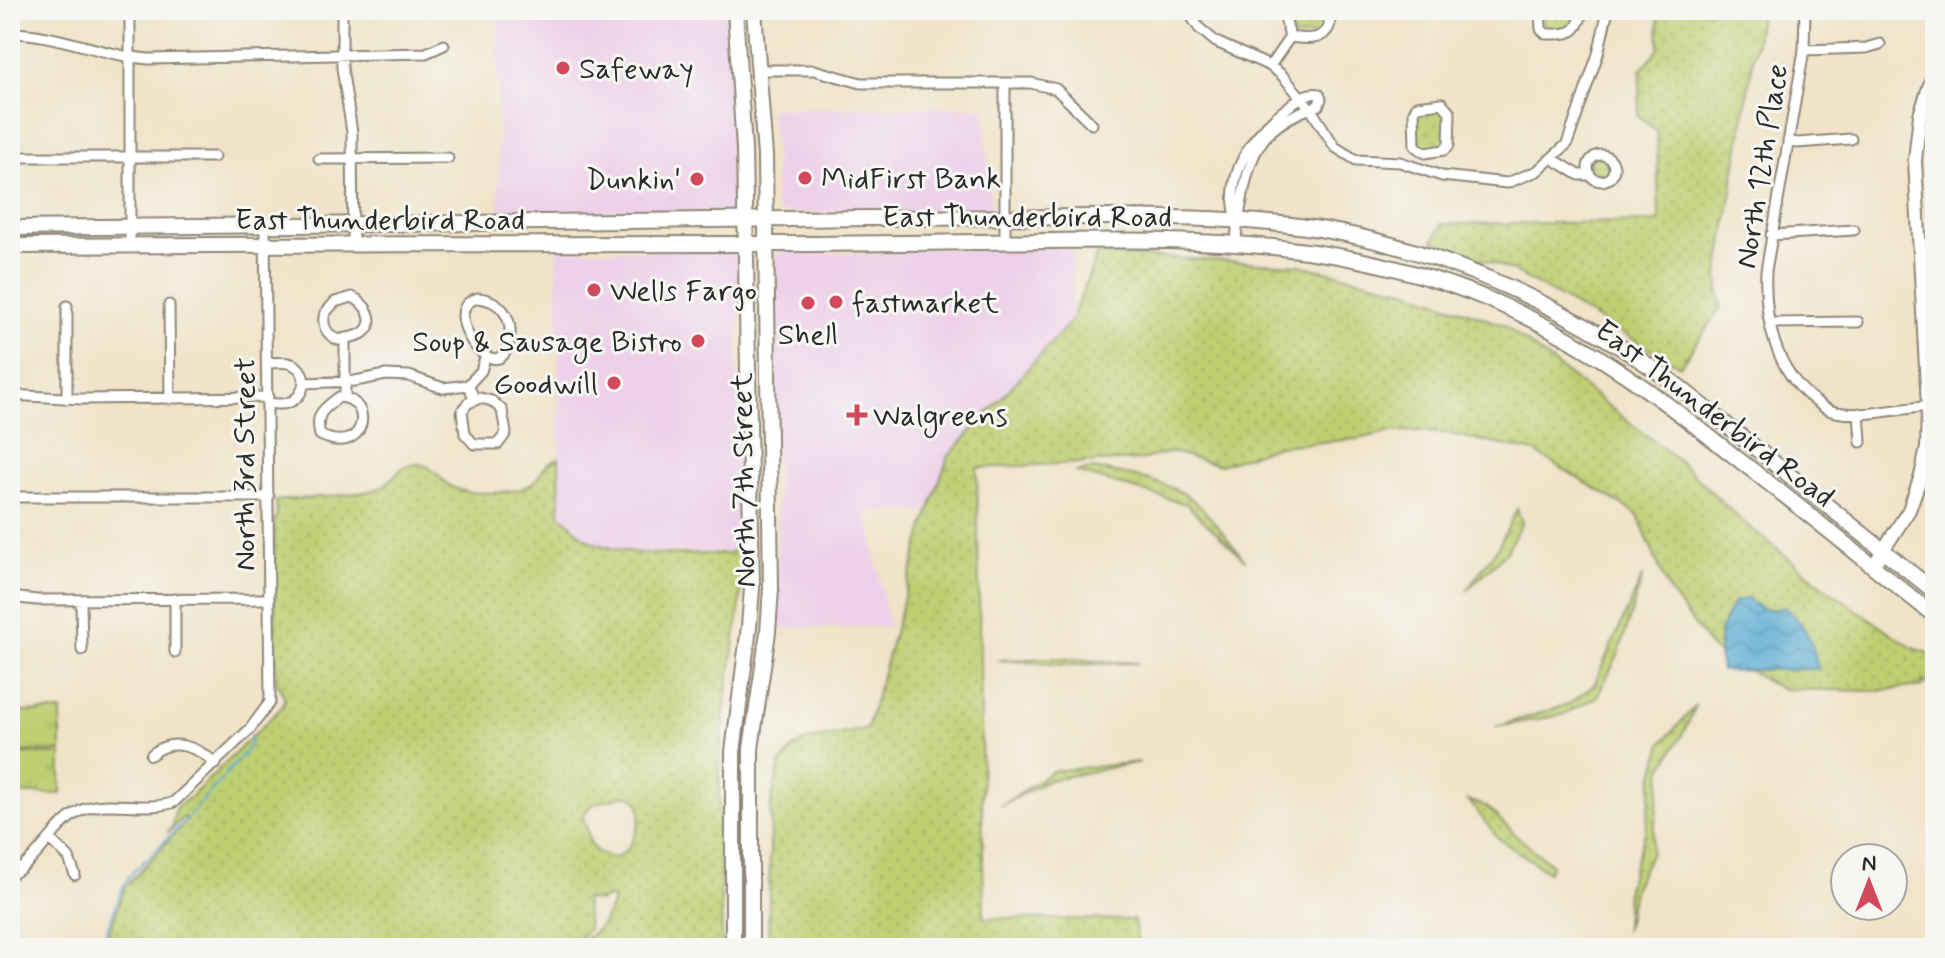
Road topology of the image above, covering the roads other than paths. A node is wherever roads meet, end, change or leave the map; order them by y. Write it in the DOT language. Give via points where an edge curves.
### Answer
graph roads {
  1 [pos="130,10"];
  2 [pos="342,10"];
  3 [pos="735,10"];
  4 [pos="754,10"];
  5 [pos="1187,10"];
  6 [pos="1289,10"];
  7 [pos="1325,10"];
  8 [pos="1540,10"];
  9 [pos="1583,10"];
  10 [pos="1608,10"];
  11 [pos="1805,10"];
  12 [pos="10,33"];
  13 [pos="1290,37"];
  14 [pos="1880,44"];
  15 [pos="444,45"];
  16 [pos="1804,50"];
  17 [pos="342,54"];
  18 [pos="130,56"];
  19 [pos="1270,66"];
  20 [pos="1935,69"];
  21 [pos="759,70"];
  22 [pos="1005,83"];
  23 [pos="1301,97"];
  24 [pos="1310,108"];
  25 [pos="1092,124"];
  26 [pos="1851,139"];
  27 [pos="1788,141"];
  28 [pos="1257,143"];
  29 [pos="1425,153"];
  30 [pos="10,157"];
  31 [pos="130,157"];
  32 [pos="214,157"];
  33 [pos="448,158"];
  34 [pos="319,159"];
  35 [pos="352,159"];
  36 [pos="1553,159"];
  37 [pos="1420,168"];
  38 [pos="1590,175"];
  39 [pos="1005,217"];
  40 [pos="906,218"];
  41 [pos="745,219"];
  42 [pos="766,219"];
  43 [pos="1237,219"];
  44 [pos="353,225"];
  45 [pos="265,226"];
  46 [pos="10,228"];
  47 [pos="130,228"];
  48 [pos="1854,230"];
  49 [pos="1771,235"];
  50 [pos="896,242"];
  51 [pos="1005,242"];
  52 [pos="1236,242"];
  53 [pos="746,244"];
  54 [pos="767,244"];
  55 [pos="822,244"];
  56 [pos="353,245"];
  57 [pos="10,246"];
  58 [pos="130,246"];
  59 [pos="266,246"];
  60 [pos="169,305"];
  61 [pos="67,306"];
  62 [pos="1858,322"];
  63 [pos="1771,323"];
  64 [pos="345,338"];
  65 [pos="485,358"];
  66 [pos="267,363"];
  67 [pos="346,382"];
  68 [pos="304,383"];
  69 [pos="468,385"];
  70 [pos="10,395"];
  71 [pos="345,397"];
  72 [pos="67,399"];
  73 [pos="170,399"];
  74 [pos="268,400"];
  75 [pos="475,400"];
  76 [pos="1932,406"];
  77 [pos="1859,413"];
  78 [pos="1861,442"];
  79 [pos="10,497"];
  80 [pos="269,497"];
  81 [pos="1884,551"];
  82 [pos="1873,566"];
  83 [pos="1935,592"];
  84 [pos="10,597"];
  85 [pos="175,599"];
  86 [pos="269,599"];
  87 [pos="81,600"];
  88 [pos="1935,616"];
  89 [pos="82,650"];
  90 [pos="175,652"];
  91 [pos="151,755"];
  92 [pos="216,764"];
  93 [pos="50,839"];
  94 [pos="10,875"];
  95 [pos="75,875"];
  96 [pos="733,948"];
  97 [pos="751,948"];
  1 -- 18 [label="street"];
  2 -- 17 [label="street"];
  3 -- 41 [label="main road, North 7th Street"];
  4 -- 21 [label="main road, North 7th Street"];
  5 -- 19 [label="street" via="1216,42"];
  6 -- 13 [label="street"];
  7 -- 13 [label="street" via="1330,24 1326,35"];
  8 -- 9 [label="street" via="1546,34 1574,31"];
  10 -- 36 [label="street" via="1567,144"];
  11 -- 16 [label="street, North 12th Place"];
  12 -- 18 [label="street" via="45,34"];
  13 -- 19 [label="street"];
  14 -- 16 [label="street"];
  15 -- 17 [label="street" via="426,53"];
  16 -- 27 [label="street, North 12th Place"];
  17 -- 18 [label="street"];
  17 -- 35 [label="street"];
  18 -- 31 [label="street"];
  19 -- 23 [label="street"];
  20 -- 76 [label="street" via="1920,115 1915,160"];
  21 -- 22 [label="street" via="814,70 861,83"];
  21 -- 42 [label="main road, North 7th Street"];
  22 -- 25 [label="street" via="1056,89"];
  22 -- 39 [label="street"];
  23 -- 24 [label="street"];
  23 -- 24 [label="street" via="1319,94 1320,103"];
  23 -- 28 [label="street" via="1273,118"];
  24 -- 28 [label="street"];
  24 -- 37 [label="street" via="1335,147 1356,160"];
  26 -- 27 [label="street"];
  27 -- 49 [label="street, North 12th Place"];
  28 -- 43 [label="street" via="1234,185"];
  29 -- 29 [label="street" via="1449,145 1450,112 1442,103 1417,106 1414,112 1415,146"];
  29 -- 37 [label="street"];
  30 -- 31 [label="street"];
  31 -- 32 [label="street"];
  31 -- 47 [label="street"];
  33 -- 35 [label="street"];
  34 -- 35 [label="street"];
  35 -- 44 [label="street"];
  36 -- 37 [label="street" via="1507,183 1442,176"];
  36 -- 38 [label="street" via="1579,175"];
  39 -- 40 [label="main road, East Thunderbird Road"];
  39 -- 43 [label="main road, East Thunderbird Road"];
  39 -- 51 [label="street"];
  40 -- 42 [label="main road, East Thunderbird Road"];
  40 -- 50 [label="main road"];
  40 -- 55 [label="main road" via="881,234 841,235"];
  41 -- 42 [label="main road, East Thunderbird Road"];
  41 -- 44 [label="main road, East Thunderbird Road"];
  41 -- 53 [label="main road, North 7th Street"];
  42 -- 54 [label="main road, North 7th Street"];
  43 -- 52 [label="street"];
  43 -- 81 [label="main road, East Thunderbird Road" via="1320,229 1391,246 1476,274 1576,320 1678,386"];
  44 -- 45 [label="main road, East Thunderbird Road"];
  44 -- 56 [label="street"];
  45 -- 47 [label="main road, East Thunderbird Road"];
  45 -- 59 [label="street, North 3rd Street"];
  46 -- 47 [label="main road, East Thunderbird Road"];
  47 -- 58 [label="street"];
  48 -- 49 [label="street"];
  49 -- 63 [label="street, North 12th Place" via="1765,284"];
  50 -- 51 [label="main road, East Thunderbird Road"];
  50 -- 55 [label="main road, East Thunderbird Road"];
  51 -- 52 [label="main road, East Thunderbird Road"];
  52 -- 82 [label="main road, East Thunderbird Road" via="1388,267 1533,319 1665,401"];
  53 -- 54 [label="main road, East Thunderbird Road"];
  53 -- 56 [label="main road, East Thunderbird Road"];
  53 -- 96 [label="main road, North 7th Street" via="752,588 732,767"];
  54 -- 55 [label="main road, East Thunderbird Road"];
  54 -- 97 [label="main road, North 7th Street" via="771,600 751,749"];
  56 -- 59 [label="main road, East Thunderbird Road"];
  57 -- 58 [label="main road, East Thunderbird Road"];
  58 -- 59 [label="main road, East Thunderbird Road"];
  59 -- 66 [label="street, North 3rd Street"];
  60 -- 73 [label="street"];
  61 -- 72 [label="street"];
  62 -- 63 [label="street"];
  63 -- 77 [label="street, North 12th Place" via="1786,372 1801,390 1837,413"];
  64 -- 64 [label="street" via="369,326 365,304 352,297 335,302 323,318 330,335"];
  64 -- 67 [label="street"];
  65 -- 65 [label="street" via="506,350 509,329 501,306 478,298 468,303 463,316 477,352"];
  65 -- 69 [label="street"];
  66 -- 68 [label="street" via="291,363"];
  66 -- 74 [label="street, North 3rd Street"];
  67 -- 68 [label="street"];
  67 -- 69 [label="street" via="399,375 443,388"];
  67 -- 71 [label="street"];
  68 -- 74 [label="street" via="289,403"];
  69 -- 75 [label="street"];
  70 -- 72 [label="street"];
  71 -- 71 [label="street" via="319,414 320,435 331,441 346,441 360,428 358,405"];
  72 -- 73 [label="street"];
  73 -- 74 [label="street"];
  74 -- 80 [label="street, North 3rd Street"];
  75 -- 75 [label="street" via="462,411 465,434 474,444 498,444 506,433 502,410 492,401"];
  76 -- 77 [label="street"];
  76 -- 81 [label="street" via="1921,476 1909,510"];
  77 -- 78 [label="street"];
  79 -- 80 [label="street"];
  80 -- 86 [label="street, North 3rd Street"];
  81 -- 82 [label="street"];
  81 -- 83 [label="main road, East Thunderbird Road"];
  82 -- 88 [label="main road, East Thunderbird Road"];
  84 -- 87 [label="street"];
  85 -- 86 [label="street"];
  85 -- 87 [label="street"];
  85 -- 90 [label="street"];
  86 -- 92 [label="street, North 3rd Street" via="270,702"];
  87 -- 89 [label="street"];
  91 -- 92 [label="street" via="164,746 187,746"];
  92 -- 93 [label="street" via="174,802 91,807 71,817"];
  93 -- 94 [label="street"];
  93 -- 95 [label="street" via="69,858"];
}
